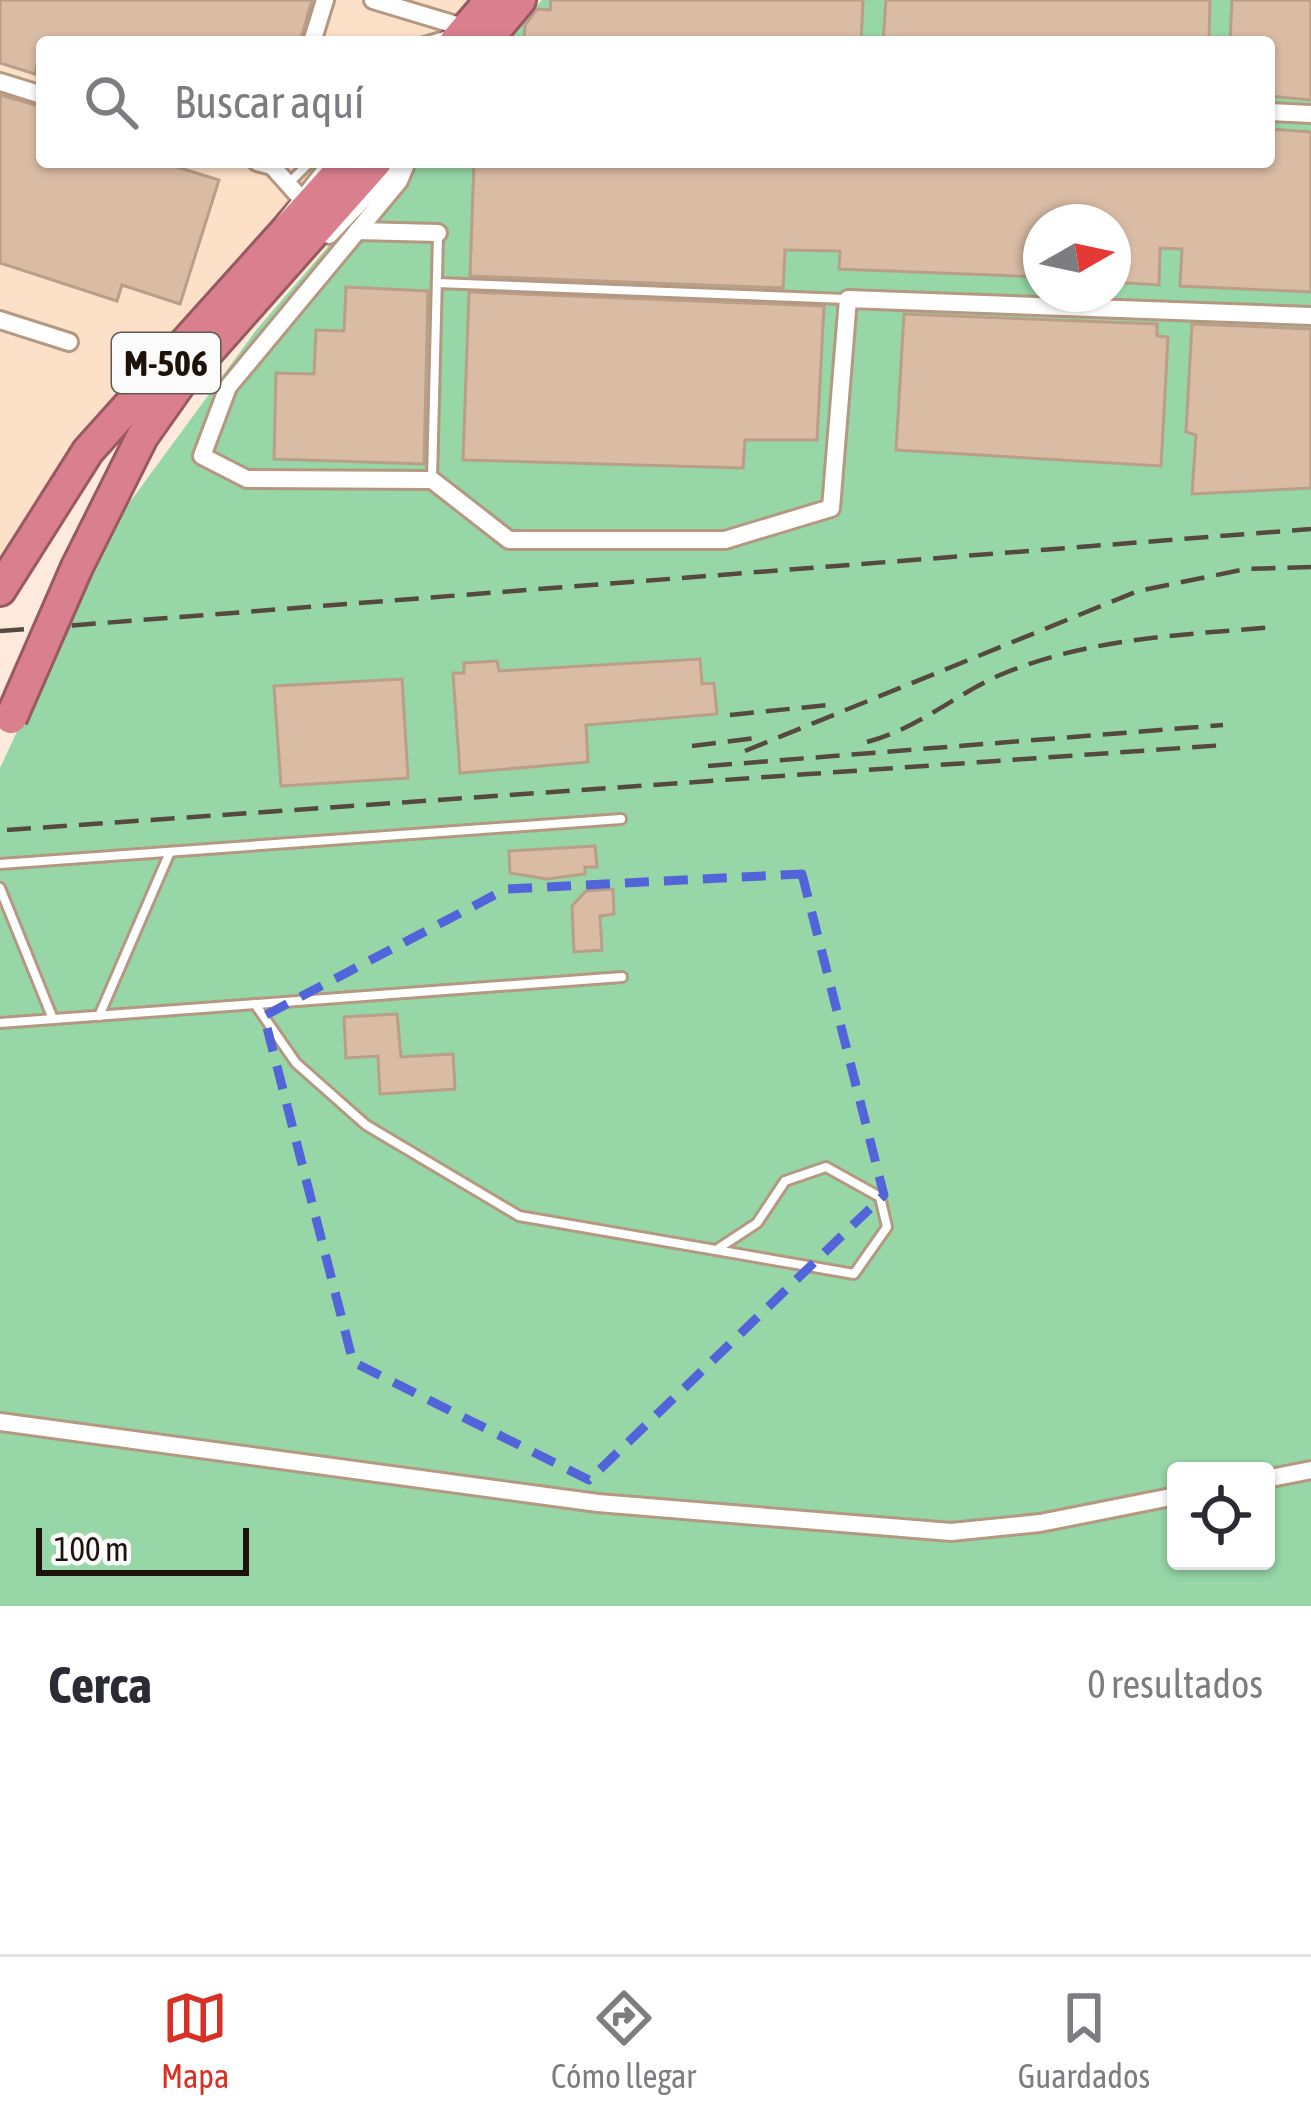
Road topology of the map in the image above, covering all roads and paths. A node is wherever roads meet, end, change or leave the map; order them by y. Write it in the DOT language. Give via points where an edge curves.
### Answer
graph roads {
  1 [pos="325,0"];
  2 [pos="373,0"];
  3 [pos="475,0"];
  4 [pos="520,0"];
  5 [pos="491,28"];
  6 [pos="314,36"];
  7 [pos="448,36"];
  8 [pos="0,82"];
  9 [pos="36,93"];
  10 [pos="1275,112"];
  11 [pos="1311,114"];
  12 [pos="271,168"];
  13 [pos="306,168"];
  14 [pos="319,168"];
  15 [pos="342,168"];
  16 [pos="371,168"];
  17 [pos="397,168"];
  18 [pos="399,168"];
  19 [pos="292,189"];
  20 [pos="357,231"];
  21 [pos="438,233"];
  22 [pos="273,243"];
  23 [pos="437,283"];
  24 [pos="848,299"];
  25 [pos="247,305"];
  26 [pos="1311,316"];
  27 [pos="0,320"];
  28 [pos="69,342"];
  29 [pos="432,480"];
  30 [pos="2,585"];
  31 [pos="6,730"];
  32 [pos="621,819"];
  33 [pos="171,851"];
  34 [pos="0,864"];
  35 [pos="0,888"];
  36 [pos="622,977"];
  37 [pos="255,1004"];
  38 [pos="99,1016"];
  39 [pos="53,1019"];
  40 [pos="0,1023"];
  41 [pos="719,1247"];
  42 [pos="0,1422"];
  43 [pos="1311,1470"];
  44 [pos="1275,1477"];
  45 [pos="1167,1498"];
  1 -- 6 [label="street"];
  2 -- 7 [label="street"];
  3 -- 7 [label="lane"];
  4 -- 5 [label="highway"];
  5 -- 7 [label="highway"];
  8 -- 9 [label="street"];
  10 -- 11 [label="street"];
  12 -- 19 [label="street"];
  13 -- 19 [label="lane"];
  14 -- 19 [label="lane"];
  15 -- 22 [label="highway, M-506"];
  16 -- 25 [label="highway, M-506"];
  17 -- 25 [label="street"];
  18 -- 20 [label="street"];
  19 -- 22 [label="lane"];
  20 -- 21 [label="street"];
  20 -- 29 [label="street" via="228,387 202,456 247,479"];
  21 -- 23 [label="lane"];
  22 -- 30 [label="highway, M-506" via="88,452"];
  23 -- 24 [label="lane"];
  23 -- 29 [label="lane"];
  24 -- 26 [label="street"];
  24 -- 29 [label="street" via="831,508 724,540 509,540"];
  25 -- 31 [label="highway, M-506, bridge" via="142,437"];
  27 -- 28 [label="street"];
  32 -- 33 [label="lane"];
  33 -- 34 [label="lane"];
  33 -- 38 [label="lane"];
  35 -- 39 [label="lane"];
  36 -- 37 [label="lane"];
  37 -- 38 [label="lane"];
  37 -- 41 [label="lane" via="296,1063 366,1125 519,1216"];
  38 -- 39 [label="lane"];
  39 -- 40 [label="lane"];
  41 -- 41 [label="lane" via="854,1274 887,1227 880,1197 826,1167 785,1181 757,1223"];
  42 -- 45 [label="street" via="598,1503 951,1532"];
  43 -- 44 [label="street"];
}
